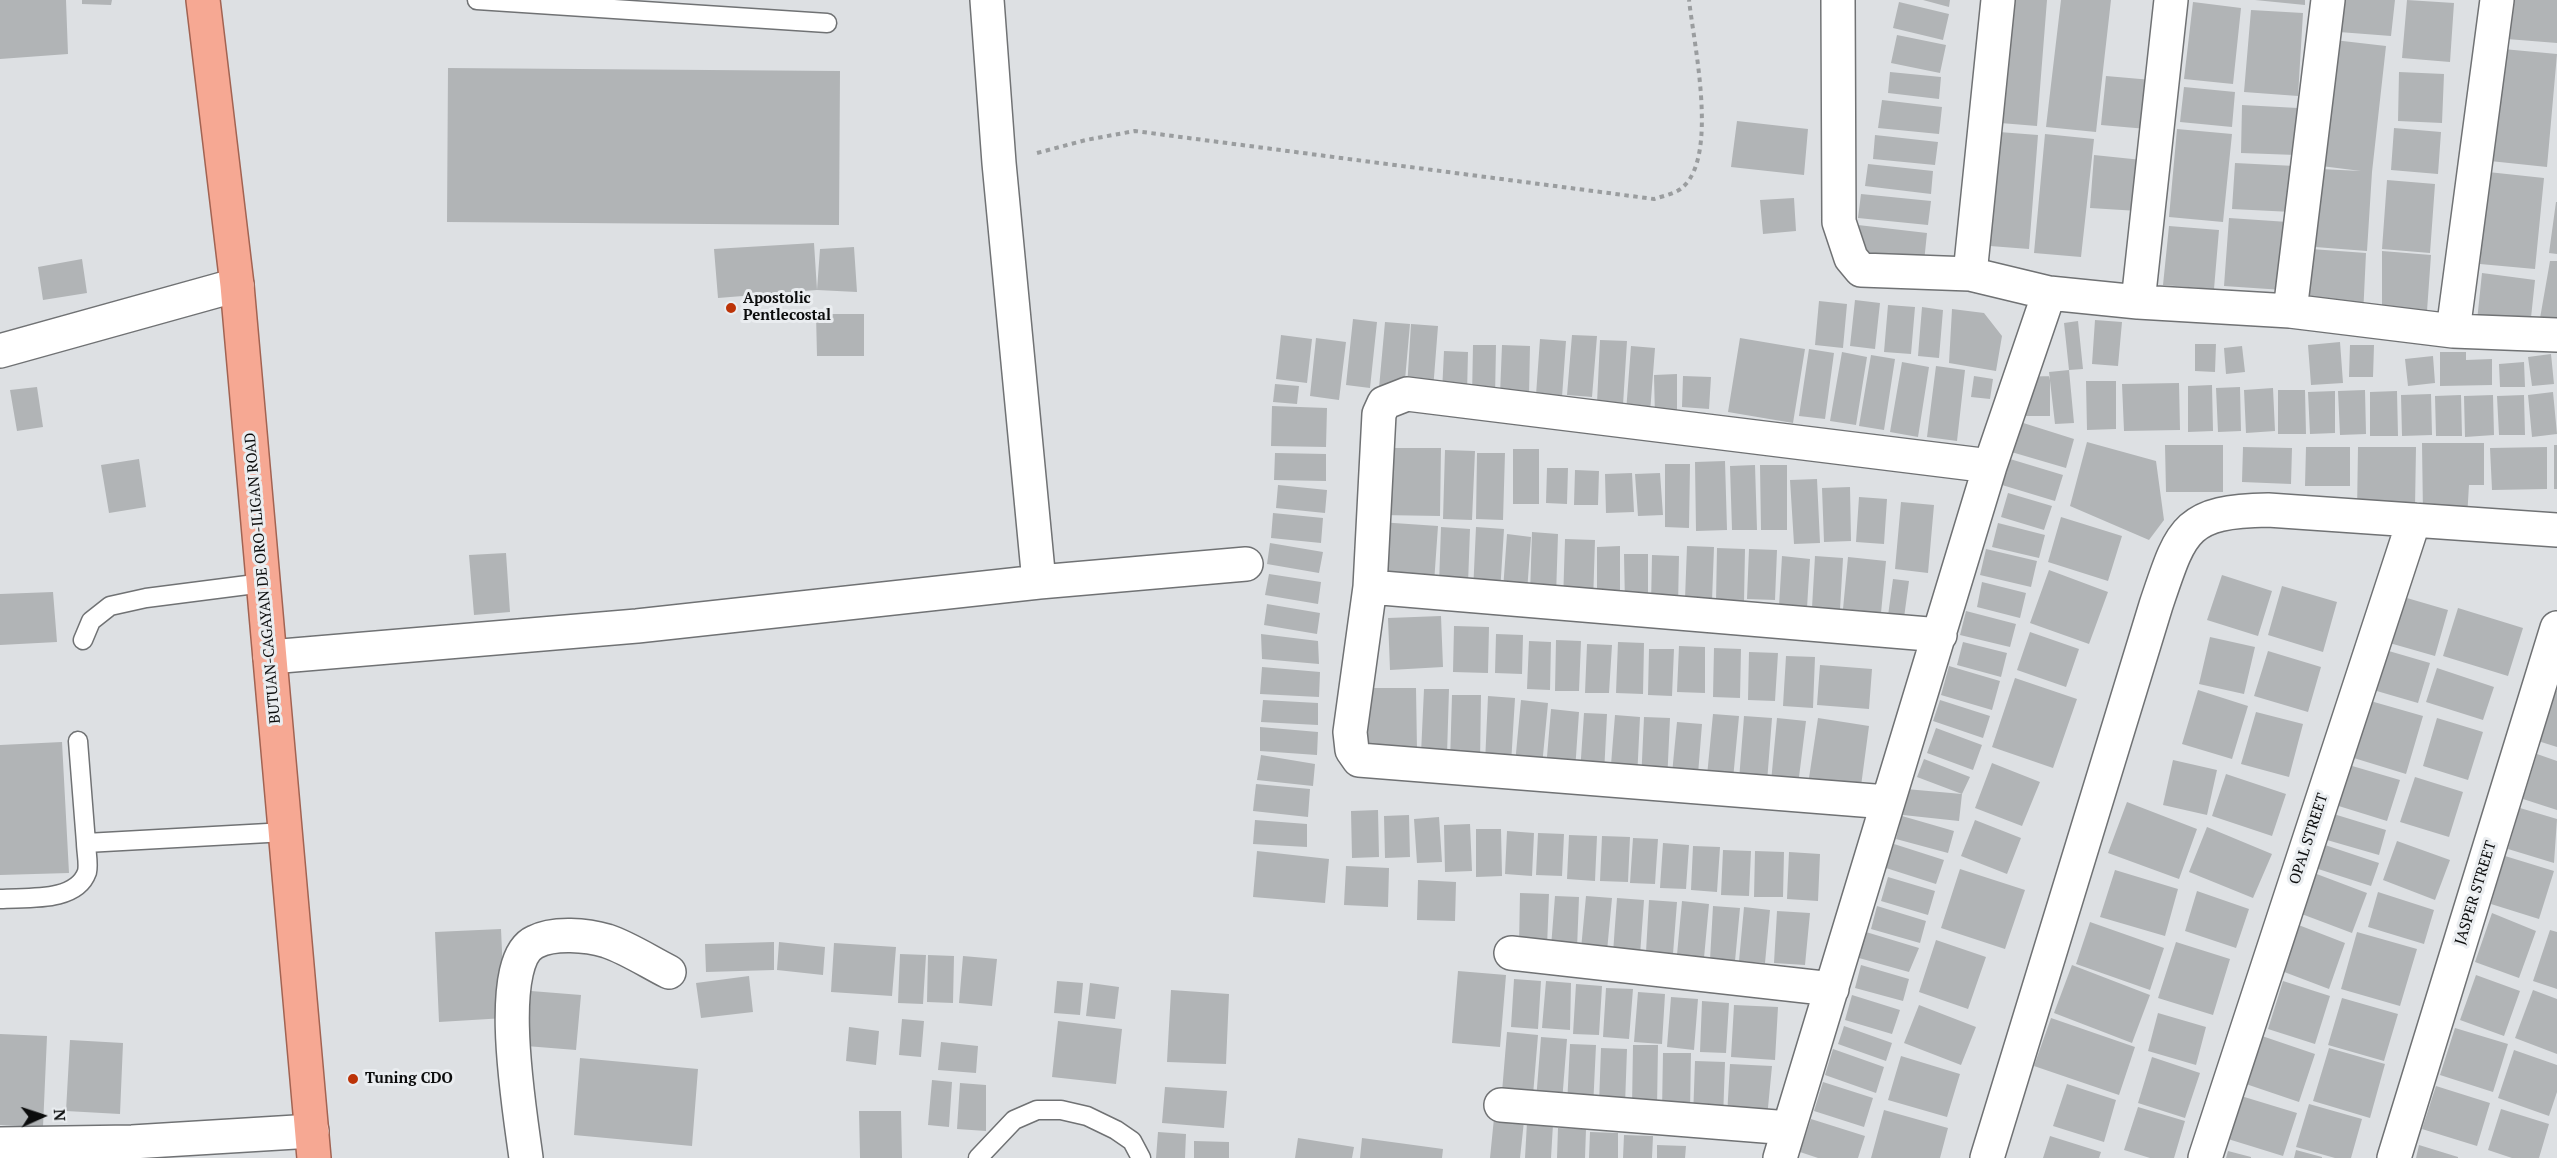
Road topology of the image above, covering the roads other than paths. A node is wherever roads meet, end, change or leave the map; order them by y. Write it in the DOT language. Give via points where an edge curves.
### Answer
graph roads {
  1 [pos="203,0"];
  2 [pos="477,0"];
  3 [pos="987,0"];
  4 [pos="1838,0"];
  5 [pos="1998,0"];
  6 [pos="2171,0"];
  7 [pos="2328,0"];
  8 [pos="2496,0"];
  9 [pos="827,23"];
  10 [pos="1970,274"];
  11 [pos="237,285"];
  12 [pos="2049,293"];
  13 [pos="2138,302"];
  14 [pos="2290,311"];
  15 [pos="2453,332"];
  16 [pos="2557,335"];
  17 [pos="0,351"];
  18 [pos="1990,466"];
  19 [pos="2414,520"];
  20 [pos="2557,530"];
  21 [pos="1246,564"];
  22 [pos="1039,582"];
  23 [pos="263,583"];
  24 [pos="1370,587"];
  25 [pos="2557,628"];
  26 [pos="1940,635"];
  27 [pos="83,640"];
  28 [pos="270,657"];
  29 [pos="78,741"];
  30 [pos="1887,802"];
  31 [pos="286,832"];
  32 [pos="86,843"];
  33 [pos="0,899"];
  34 [pos="1511,953"];
  35 [pos="669,972"];
  36 [pos="1832,989"];
  37 [pos="1501,1105"];
  38 [pos="1785,1143"];
  39 [pos="0,1144"];
  40 [pos="313,1144"];
  41 [pos="526,1158"];
  42 [pos="978,1158"];
  43 [pos="1141,1158"];
  44 [pos="1987,1158"];
  45 [pos="2205,1158"];
  46 [pos="2394,1158"];
  1 -- 11 [label="highway, BUTUAN-CAGAYAN DE ORO-ILIGAN ROAD"];
  2 -- 9 [label="lane"];
  3 -- 22 [label="street"];
  4 -- 10 [label="street" via="1839,222 1851,258 1862,270"];
  5 -- 10 [label="street"];
  6 -- 13 [label="street"];
  7 -- 14 [label="street"];
  8 -- 15 [label="street"];
  10 -- 12 [label="street"];
  11 -- 17 [label="street"];
  11 -- 23 [label="highway, BUTUAN-CAGAYAN DE ORO-ILIGAN ROAD"];
  12 -- 13 [label="street"];
  12 -- 18 [label="street"];
  13 -- 14 [label="street"];
  14 -- 15 [label="street"];
  15 -- 16 [label="street"];
  18 -- 24 [label="street" via="1407,394 1384,403 1379,414"];
  18 -- 26 [label="street"];
  19 -- 20 [label="street"];
  19 -- 44 [label="street" via="2236,511 2208,516 2181,539 2156,605"];
  19 -- 45 [label="street, OPAL STREET"];
  21 -- 22 [label="street"];
  22 -- 28 [label="street" via="637,626"];
  23 -- 27 [label="lane" via="110,606 91,621"];
  23 -- 28 [label="highway, BUTUAN-CAGAYAN DE ORO-ILIGAN ROAD"];
  24 -- 26 [label="street"];
  24 -- 30 [label="street" via="1350,732 1352,750 1359,760"];
  25 -- 46 [label="street, JASPER STREET"];
  26 -- 30 [label="street"];
  28 -- 31 [label="highway, BUTUAN-CAGAYAN DE ORO-ILIGAN ROAD"];
  29 -- 32 [label="lane"];
  30 -- 36 [label="street"];
  31 -- 32 [label="lane"];
  31 -- 40 [label="highway, BUTUAN-CAGAYAN DE ORO-ILIGAN ROAD"];
  32 -- 33 [label="lane" via="87,871 78,885 58,895"];
  34 -- 36 [label="street"];
  35 -- 41 [label="street" via="592,937 556,937 533,942 518,962 511,995 511,1028"];
  36 -- 38 [label="street"];
  37 -- 38 [label="street"];
  39 -- 40 [label="street"];
  42 -- 43 [label="lane" via="1014,1120 1037,1110 1087,1116 1132,1141"];
}
